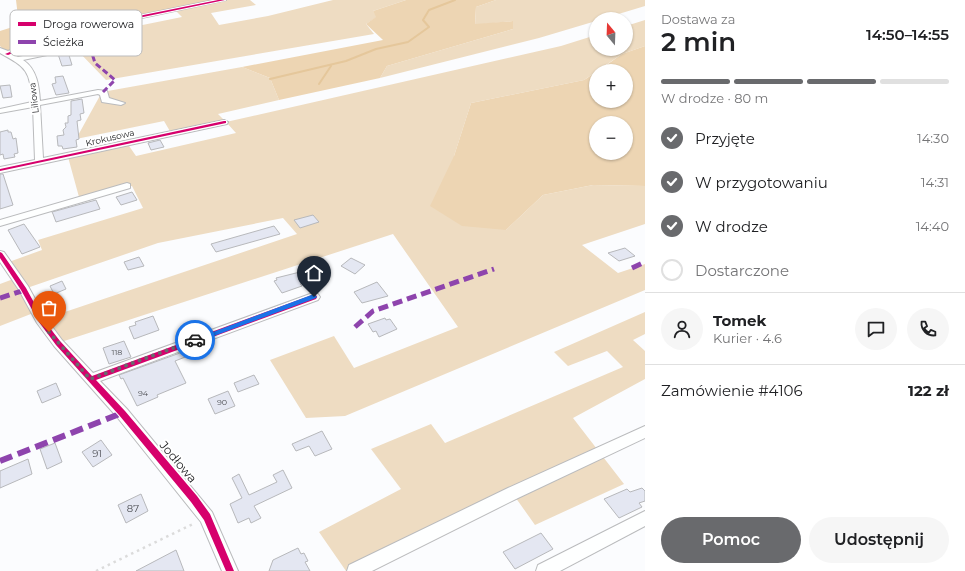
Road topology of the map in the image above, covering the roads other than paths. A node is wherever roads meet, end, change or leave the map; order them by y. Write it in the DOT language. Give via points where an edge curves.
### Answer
graph roads {
  1 [pos="223,0"];
  2 [pos="142,16"];
  3 [pos="0,50"];
  4 [pos="10,53"];
  5 [pos="7,54"];
  6 [pos="36,56"];
  7 [pos="16,60"];
  8 [pos="36,103"];
  9 [pos="121,103"];
  10 [pos="0,111"];
  11 [pos="224,122"];
  12 [pos="39,163"];
  13 [pos="0,170"];
  14 [pos="127,186"];
  15 [pos="0,223"];
  16 [pos="0,254"];
  17 [pos="314,297"];
  18 [pos="90,379"];
  19 [pos="645,432"];
  20 [pos="645,518"];
  21 [pos="230,571"];
  22 [pos="355,571"];
  23 [pos="544,571"];
  1 -- 2 [label="street"];
  3 -- 5 [label="street, Liliowa"];
  4 -- 5 [label="street"];
  5 -- 7 [label="street, Liliowa"];
  6 -- 7 [label="street"];
  7 -- 8 [label="street, Liliowa" via="27,66 30,71"];
  8 -- 9 [label="street" via="103,92 105,100"];
  8 -- 10 [label="street"];
  8 -- 12 [label="street, Liliowa"];
  11 -- 12 [label="street, Krokusowa"];
  12 -- 13 [label="street, Krokusowa"];
  14 -- 15 [label="street"];
  16 -- 18 [label="street, Jodłowa" via="49,332"];
  17 -- 18 [label="street"];
  18 -- 21 [label="street, Jodłowa" via="170,469 207,517"];
  19 -- 22 [label="street" via="513,493"];
  20 -- 23 [label="street"];
}
